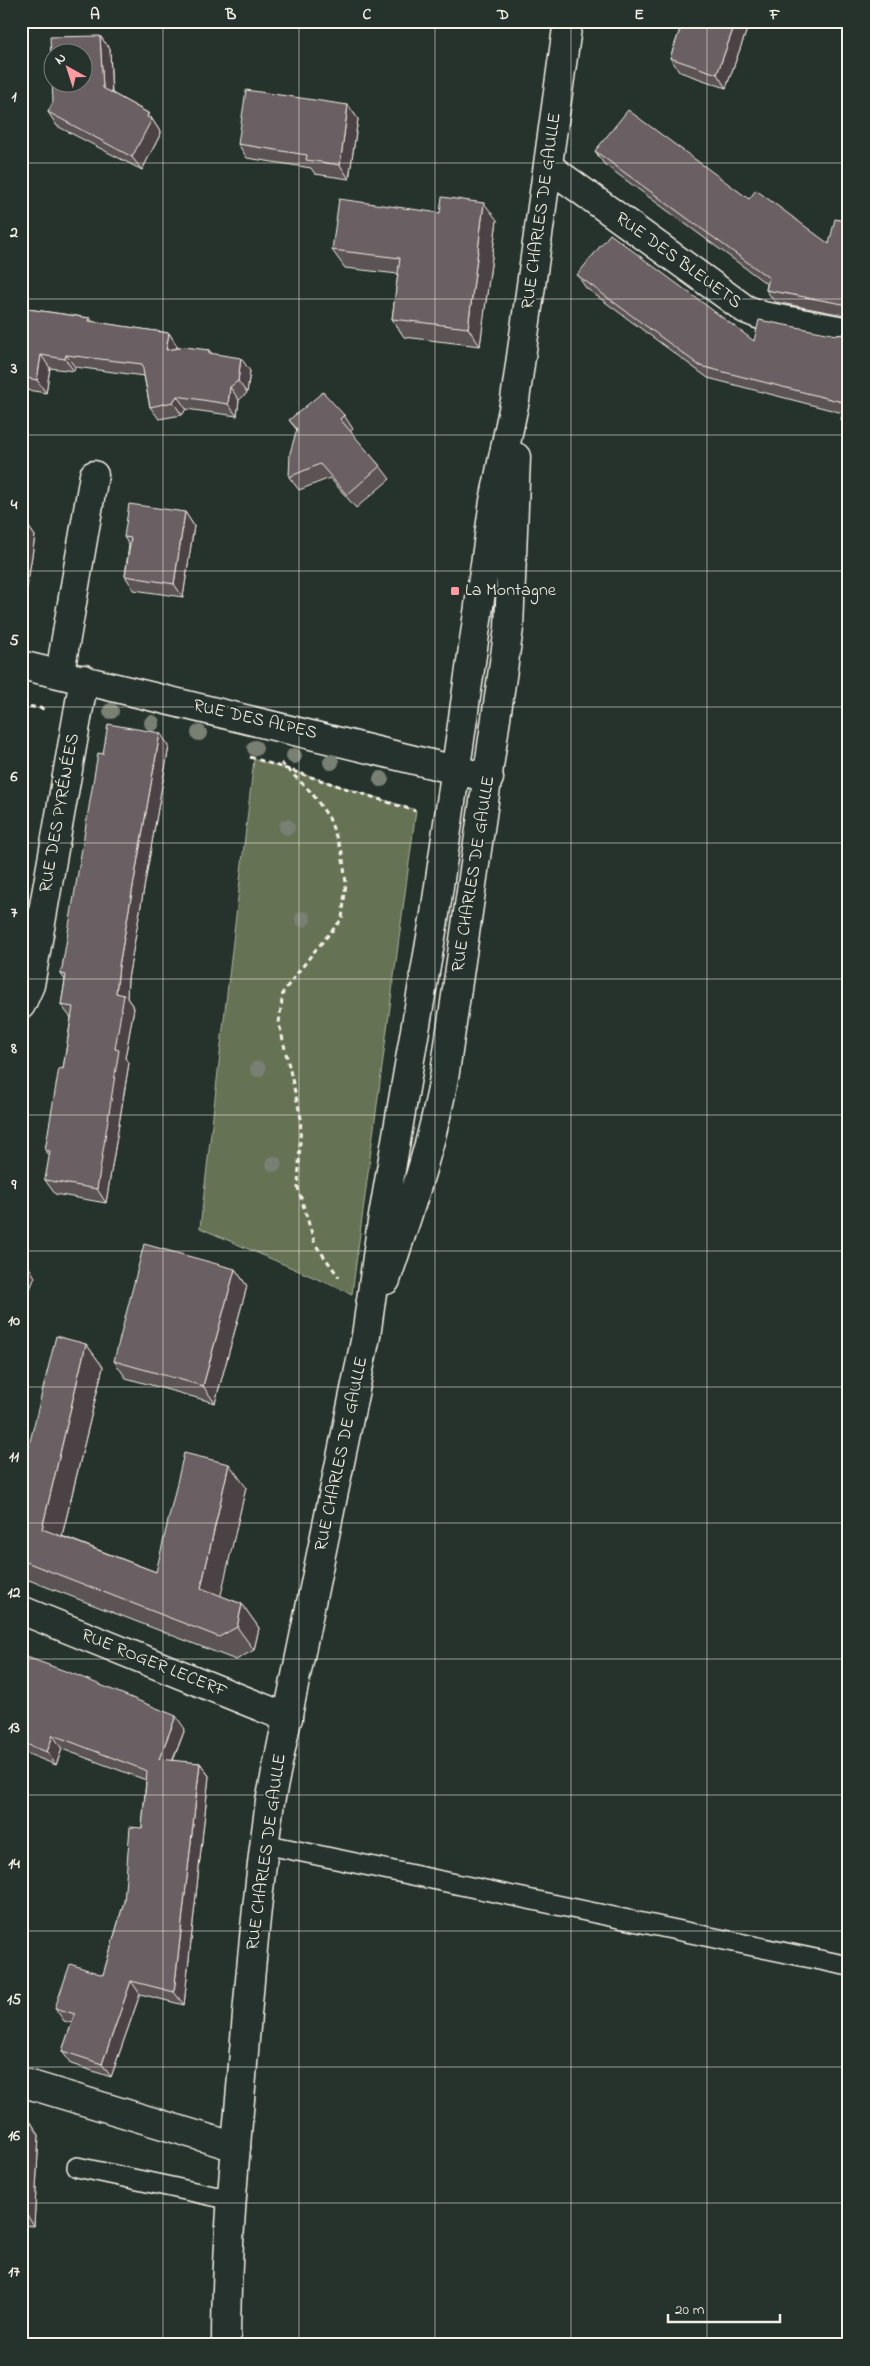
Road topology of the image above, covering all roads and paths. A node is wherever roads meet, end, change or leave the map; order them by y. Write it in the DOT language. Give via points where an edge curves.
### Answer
graph roads {
  1 [pos="568,21"];
  2 [pos="549,167"];
  3 [pos="849,332"];
  4 [pos="515,400"];
  5 [pos="94,476"];
  6 [pos="21,665"];
  7 [pos="72,676"];
  8 [pos="21,705"];
  9 [pos="77,714"];
  10 [pos="243,755"];
  11 [pos="281,762"];
  12 [pos="288,769"];
  13 [pos="456,770"];
  14 [pos="489,778"];
  15 [pos="449,822"];
  16 [pos="21,1005"];
  17 [pos="342,1280"];
  18 [pos="366,1336"];
  19 [pos="21,1610"];
  20 [pos="288,1718"];
  21 [pos="264,1844"];
  22 [pos="849,1966"];
  23 [pos="21,2082"];
  24 [pos="236,2147"];
  25 [pos="77,2167"];
  26 [pos="232,2200"];
  27 [pos="226,2345"];
  1 -- 2 [label="street, RUE CHARLES DE GAULLE"];
  2 -- 3 [label="street, RUE DES BLEUETS" via="745,310"];
  2 -- 4 [label="street, RUE CHARLES DE GAULLE"];
  4 -- 13 [label="street, RUE CHARLES DE GAULLE" via="494,501"];
  4 -- 14 [label="street, RUE CHARLES DE GAULLE" via="512,600"];
  5 -- 7 [label="street, RUE DES PYRÉNÉES"];
  6 -- 7 [label="street, RUE DES ALPES"];
  7 -- 9 [label="street, RUE DES PYRÉNÉES"];
  7 -- 13 [label="street, RUE DES ALPES"];
  8 -- 9 [label="path"];
  9 -- 16 [label="street, RUE DES PYRÉNÉES" via="30,984"];
  10 -- 12 [label="path"];
  11 -- 12 [label="path"];
  12 -- 15 [label="path"];
  12 -- 17 [label="path" via="312,793 329,818 342,852 346,883 342,919 284,992 279,1023 301,1118 298,1188 315,1244"];
  13 -- 14 [label="street, RUE DES ALPES"];
  13 -- 15 [label="street, RUE CHARLES DE GAULLE"];
  14 -- 18 [label="street, RUE CHARLES DE GAULLE" via="440,1102 422,1176"];
  15 -- 18 [label="street, RUE CHARLES DE GAULLE"];
  18 -- 20 [label="street, RUE CHARLES DE GAULLE"];
  19 -- 20 [label="street, RUE ROGER LECERF"];
  20 -- 21 [label="street, RUE CHARLES DE GAULLE"];
  21 -- 22 [label="lane"];
  21 -- 24 [label="street, RUE CHARLES DE GAULLE"];
  23 -- 24 [label="street"];
  24 -- 26 [label="street, RUE CHARLES DE GAULLE"];
  25 -- 26 [label="lane"];
  26 -- 27 [label="street, RUE CHARLES DE GAULLE"];
}
